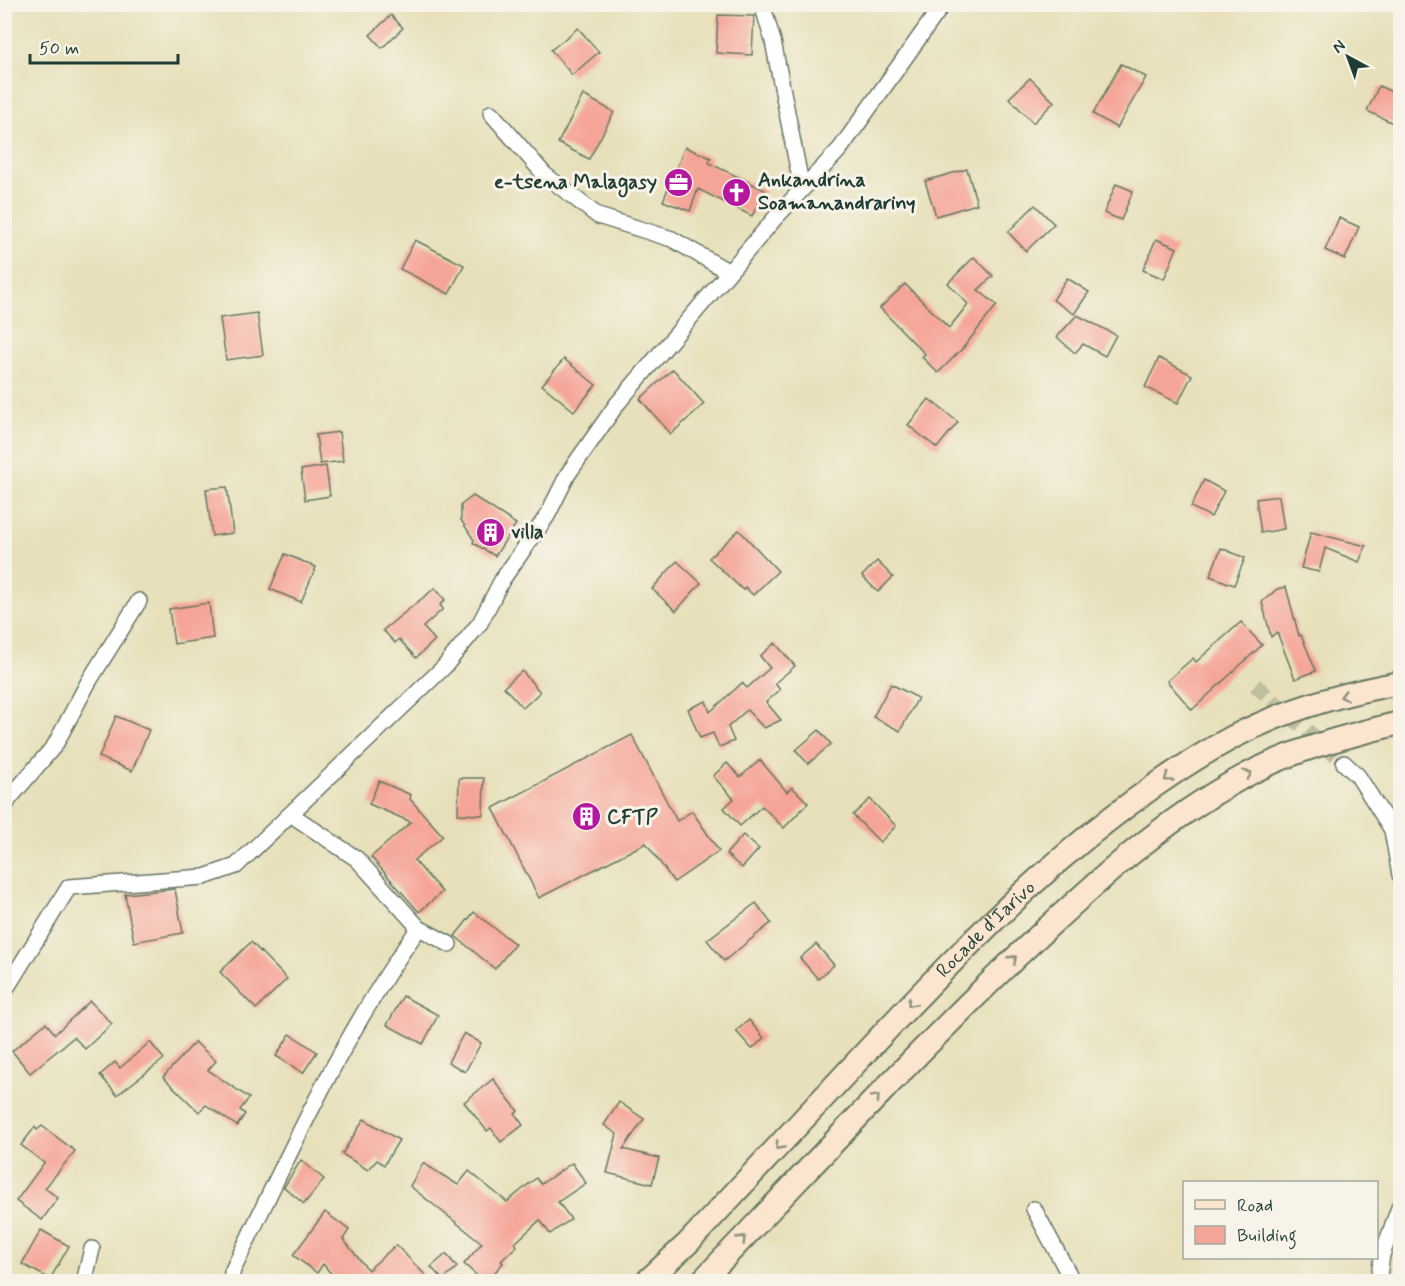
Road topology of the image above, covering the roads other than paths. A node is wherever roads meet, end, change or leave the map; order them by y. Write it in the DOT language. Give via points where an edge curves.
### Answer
graph roads {
  1 [pos="762,4"];
  2 [pos="943,4"];
  3 [pos="491,113"];
  4 [pos="802,189"];
  5 [pos="729,272"];
  6 [pos="139,602"];
  7 [pos="1401,683"];
  8 [pos="1401,723"];
  9 [pos="1344,763"];
  10 [pos="4,808"];
  11 [pos="292,815"];
  12 [pos="1401,875"];
  13 [pos="419,928"];
  14 [pos="449,944"];
  15 [pos="4,992"];
  16 [pos="1401,1205"];
  17 [pos="1034,1209"];
  18 [pos="92,1249"];
  19 [pos="84,1281"];
  20 [pos="232,1281"];
  21 [pos="646,1281"];
  22 [pos="701,1281"];
  23 [pos="1073,1281"];
  24 [pos="1378,1281"];
  1 -- 4 [label="street"];
  2 -- 4 [label="street" via="840,149"];
  3 -- 5 [label="street" via="544,174 598,216 672,239"];
  4 -- 5 [label="street"];
  5 -- 11 [label="street" via="617,404 568,474 547,516 502,580 480,623 444,668"];
  6 -- 10 [label="street" via="89,681 55,746"];
  7 -- 21 [label="main road, Rocade d'Iarivo, one-way" via="1305,706 1235,736 1113,817 1027,887 925,988 688,1243"];
  22 -- 8 [label="main road, Rocade d'Iarivo, one-way" via="990,982 1148,839 1193,806 1271,763 1300,750"];
  9 -- 12 [label="street" via="1358,776 1392,830"];
  11 -- 13 [label="street" via="357,859"];
  11 -- 15 [label="street" via="236,866 204,877 69,887"];
  13 -- 14 [label="street"];
  13 -- 20 [label="street" via="391,967 314,1103 232,1272"];
  16 -- 24 [label="street" via="1382,1256"];
  17 -- 23 [label="street"];
  18 -- 19 [label="street"];
}
